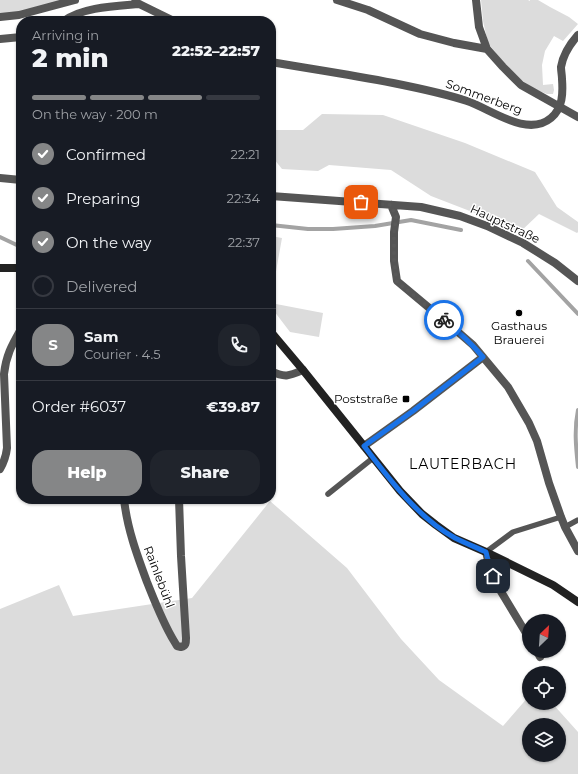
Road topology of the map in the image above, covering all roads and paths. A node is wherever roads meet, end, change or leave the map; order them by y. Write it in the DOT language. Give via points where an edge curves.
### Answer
graph roads {
  1 [pos="75,0"];
  2 [pos="337,0"];
  3 [pos="476,0"];
  4 [pos="136,2"];
  5 [pos="73,16"];
  6 [pos="164,16"];
  7 [pos="0,17"];
  8 [pos="578,35"];
  9 [pos="16,38"];
  10 [pos="0,40"];
  11 [pos="487,49"];
  12 [pos="276,63"];
  13 [pos="560,107"];
  14 [pos="578,117"];
  15 [pos="0,178"];
  16 [pos="16,180"];
  17 [pos="276,196"];
  18 [pos="391,205"];
  19 [pos="0,268"];
  20 [pos="16,268"];
  21 [pos="578,281"];
  22 [pos="16,338"];
  23 [pos="276,338"];
  24 [pos="483,357"];
  25 [pos="303,370"];
  26 [pos="276,373"];
  27 [pos="364,446"];
  28 [pos="373,458"];
  29 [pos="0,469"];
  30 [pos="328,494"];
  31 [pos="125,504"];
  32 [pos="179,504"];
  33 [pos="561,517"];
  34 [pos="578,520"];
  35 [pos="565,527"];
  36 [pos="578,551"];
  37 [pos="486,552"];
  38 [pos="578,602"];
  39 [pos="522,626"];
  1 -- 7 [label="street"];
  2 -- 11 [label="street" via="368,10 420,34"];
  3 -- 11 [label="street" via="479,27"];
  4 -- 5 [label="street"];
  4 -- 6 [label="street"];
  8 -- 13 [label="street" via="558,65 563,91"];
  9 -- 10 [label="street"];
  11 -- 13 [label="street" via="521,85"];
  12 -- 13 [label="street, Sommerberg" via="433,91 468,101 512,122 528,125 540,124 551,118"];
  13 -- 14 [label="street"];
  15 -- 16 [label="street"];
  17 -- 18 [label="street, Hauptstraße"];
  18 -- 21 [label="street, Hauptstraße" via="421,207 460,216 487,226 523,243"];
  18 -- 24 [label="street" via="396,217 394,262 397,282 458,332"];
  19 -- 20 [label="main road"];
  22 -- 29 [label="street" via="5,362 7,448"];
  23 -- 25 [label="main road"];
  24 -- 27 [label="street"];
  24 -- 33 [label="street" via="508,388 529,423"];
  25 -- 26 [label="street" via="289,376"];
  25 -- 27 [label="main road"];
  27 -- 28 [label="main road"];
  28 -- 30 [label="lane"];
  28 -- 37 [label="main road" via="422,514 454,538"];
  31 -- 32 [label="street, Rainlebühl" via="135,551 169,633 177,646 181,647 186,644 186,638"];
  33 -- 35 [label="street"];
  33 -- 37 [label="lane" via="513,532"];
  34 -- 35 [label="lane"];
  35 -- 36 [label="street"];
  37 -- 38 [label="main road" via="553,585"];
  37 -- 39 [label="street" via="497,585"];
}
